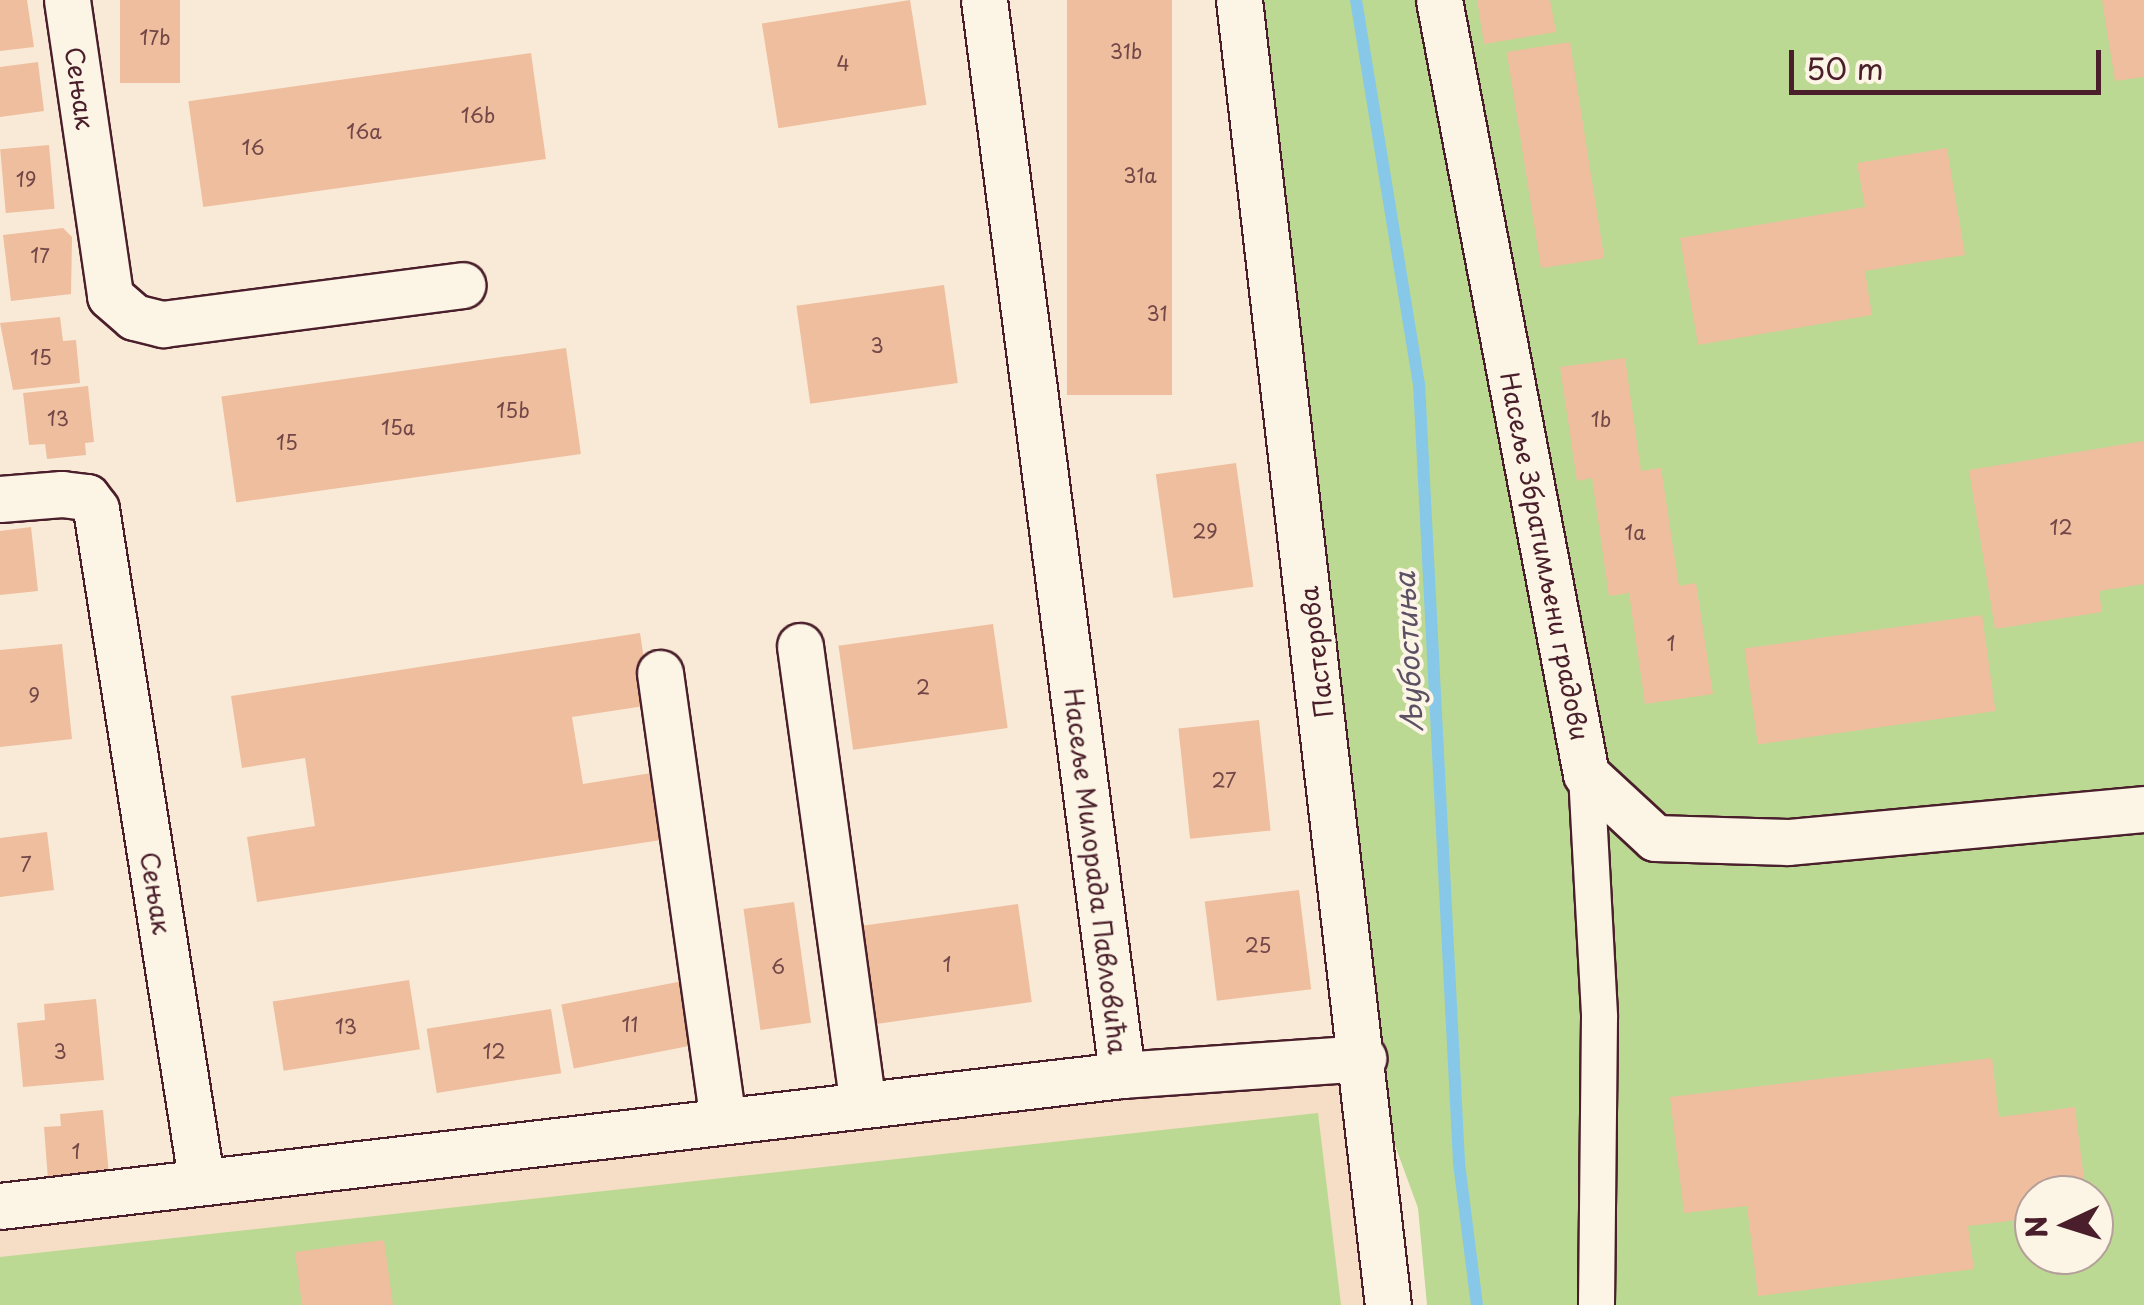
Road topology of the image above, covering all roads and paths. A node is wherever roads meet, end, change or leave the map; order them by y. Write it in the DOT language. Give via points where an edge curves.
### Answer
graph roads {
  1 [pos="67,0"];
  2 [pos="984,0"];
  3 [pos="1238,0"];
  4 [pos="1439,0"];
  5 [pos="462,284"];
  6 [pos="0,499"];
  7 [pos="800,646"];
  8 [pos="660,673"];
  9 [pos="1586,774"];
  10 [pos="2144,809"];
  11 [pos="1363,1058"];
  12 [pos="1122,1074"];
  13 [pos="863,1104"];
  14 [pos="722,1120"];
  15 [pos="201,1178"];
  16 [pos="0,1206"];
  17 [pos="1388,1305"];
  18 [pos="1596,1305"];
  1 -- 5 [label="street, Сењак" via="110,296 134,317 163,324"];
  2 -- 12 [label="street, Насеље Милорада Павловића"];
  3 -- 11 [label="street, Пастерова"];
  4 -- 9 [label="street, Насеље Збратимљени градови"];
  6 -- 15 [label="street, Сењак" via="62,494 87,497 96,509"];
  7 -- 13 [label="street"];
  8 -- 14 [label="street"];
  9 -- 10 [label="street, Насеље Збратимљени градови" via="1655,838 1788,842"];
  9 -- 18 [label="street" via="1598,1017"];
  11 -- 12 [label="street"];
  11 -- 17 [label="street, Пастерова"];
  12 -- 13 [label="street, Насеље Милорада Павловића"];
  13 -- 14 [label="street, Насеље Милорада Павловића"];
  14 -- 15 [label="street, Насеље Милорада Павловића"];
  15 -- 16 [label="street"];
}
